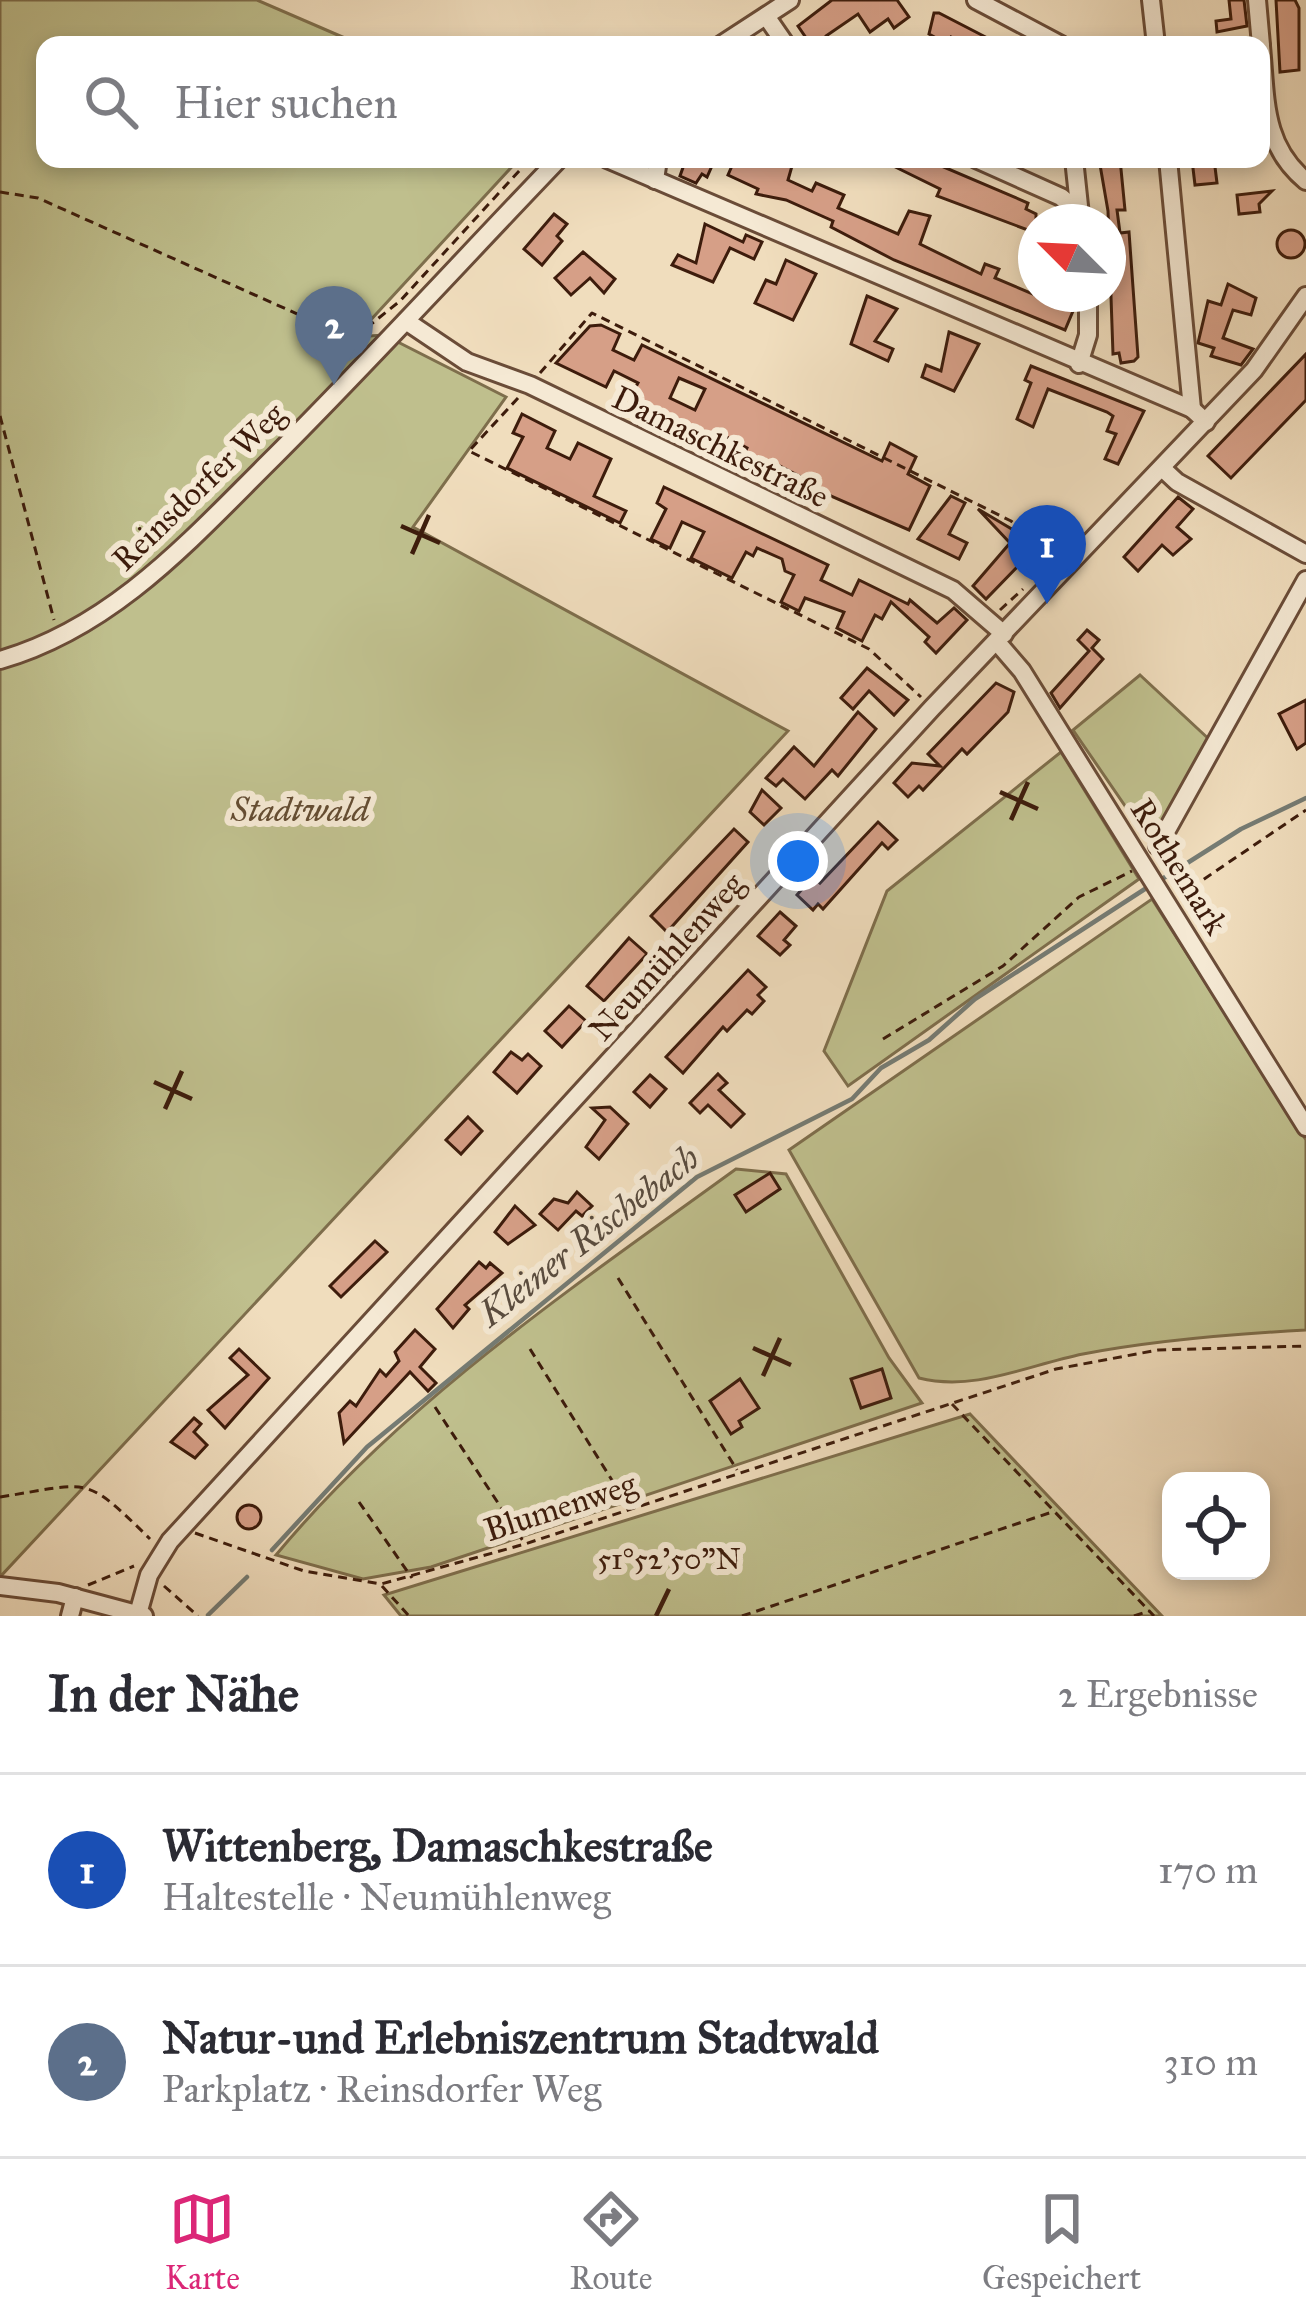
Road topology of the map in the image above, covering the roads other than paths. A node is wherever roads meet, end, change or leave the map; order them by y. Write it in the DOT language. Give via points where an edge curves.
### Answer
graph roads {
  1 [pos="790,0"];
  2 [pos="976,0"];
  3 [pos="1151,0"];
  4 [pos="1257,0"];
  5 [pos="766,16"];
  6 [pos="735,36"];
  7 [pos="780,36"];
  8 [pos="1044,36"];
  9 [pos="1155,36"];
  10 [pos="1260,36"];
  11 [pos="1270,125"];
  12 [pos="550,168"];
  13 [pos="628,168"];
  14 [pos="657,168"];
  15 [pos="996,168"];
  16 [pos="1075,168"];
  17 [pos="1169,168"];
  18 [pos="655,180"];
  19 [pos="1306,181"];
  20 [pos="1068,204"];
  21 [pos="1079,204"];
  22 [pos="1306,296"];
  23 [pos="1088,312"];
  24 [pos="406,321"];
  25 [pos="1079,364"];
  26 [pos="1199,415"];
  27 [pos="1162,468"];
  28 [pos="1306,554"];
  29 [pos="1306,580"];
  30 [pos="1001,638"];
  31 [pos="0,660"];
  32 [pos="1158,846"];
  33 [pos="1306,1127"];
  34 [pos="0,1586"];
  35 [pos="75,1597"];
  36 [pos="141,1615"];
  37 [pos="70,1616"];
  1 -- 5 [label="street"];
  2 -- 8 [label="street"];
  3 -- 9 [label="street"];
  4 -- 10 [label="street"];
  5 -- 6 [label="street"];
  5 -- 7 [label="street"];
  11 -- 19 [label="street" via="1282,156"];
  12 -- 24 [label="street, Reinsdorfer Weg"];
  13 -- 18 [label="street"];
  14 -- 18 [label="street"];
  15 -- 20 [label="street"];
  16 -- 21 [label="street"];
  17 -- 26 [label="street"];
  18 -- 25 [label="street"];
  22 -- 26 [label="street, Neumühlenweg" via="1268,355"];
  23 -- 25 [label="street"];
  24 -- 30 [label="street, Damaschkestraße" via="467,362 952,590"];
  24 -- 31 [label="street, Reinsdorfer Weg" via="154,574 59,639"];
  25 -- 26 [label="street"];
  26 -- 27 [label="street, Neumühlenweg"];
  27 -- 28 [label="street"];
  27 -- 30 [label="street, Neumühlenweg"];
  29 -- 32 [label="street"];
  30 -- 33 [label="street, Rothemark"];
  30 -- 36 [label="street, Neumühlenweg" via="184,1525 149,1575"];
  34 -- 35 [label="street"];
  35 -- 36 [label="street"];
  35 -- 37 [label="street"];
}
